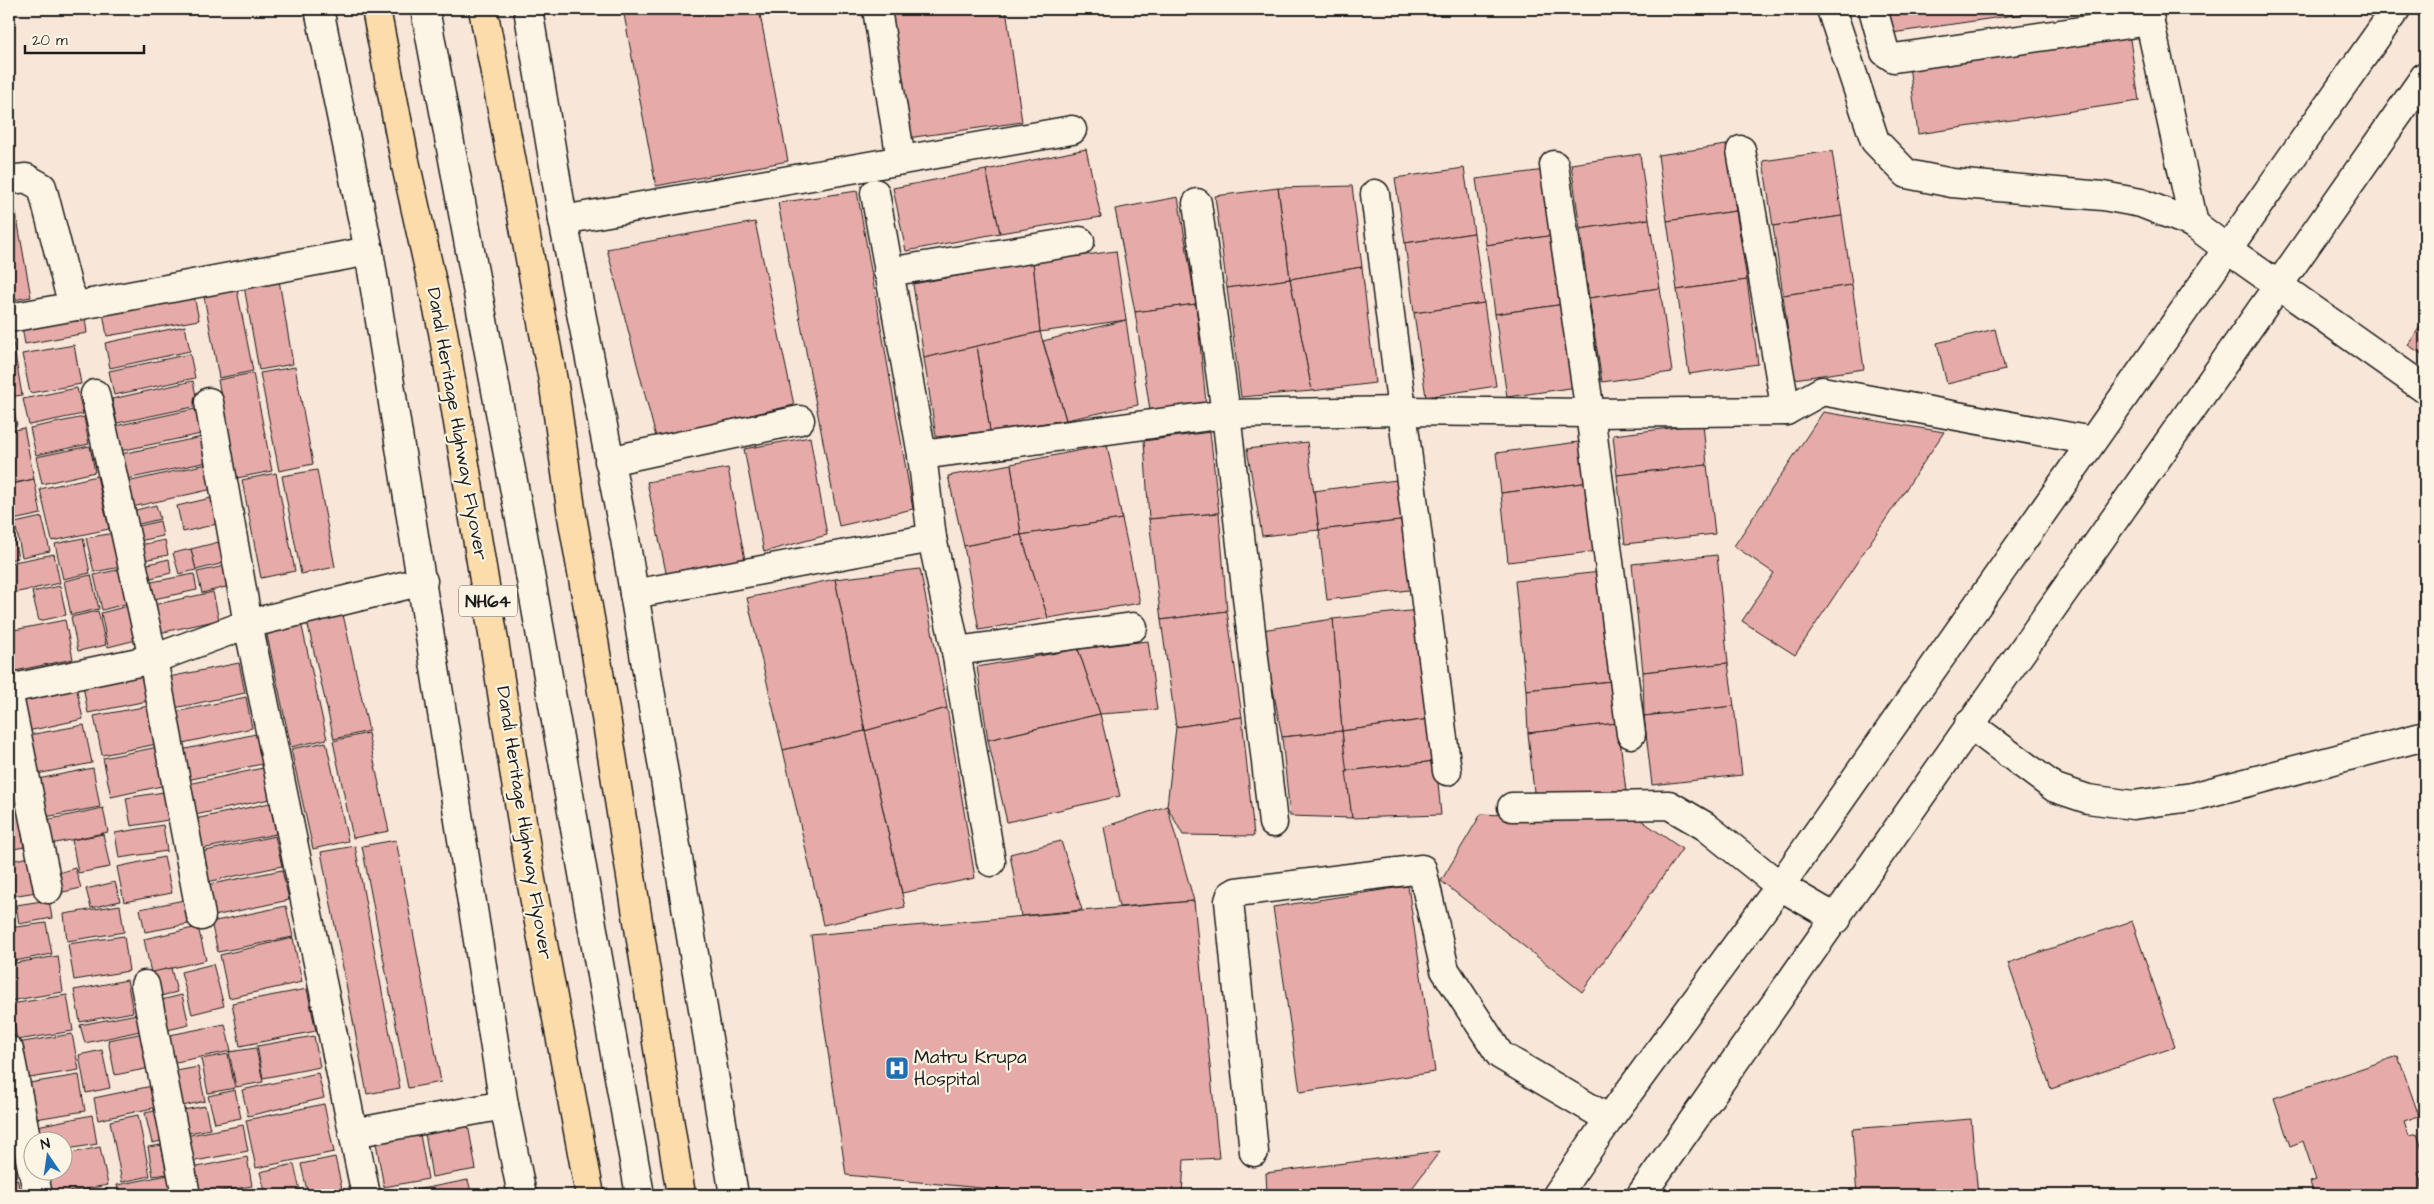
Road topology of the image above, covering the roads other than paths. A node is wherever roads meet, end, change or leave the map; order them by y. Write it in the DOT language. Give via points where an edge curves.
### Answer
graph roads {
  1 [pos="319,9"];
  2 [pos="376,9"];
  3 [pos="425,9"];
  4 [pos="483,9"];
  5 [pos="528,9"];
  6 [pos="877,9"];
  7 [pos="1832,9"];
  8 [pos="1873,9"];
  9 [pos="2396,9"];
  10 [pos="2149,15"];
  11 [pos="2425,76"];
  12 [pos="1072,130"];
  13 [pos="1741,150"];
  14 [pos="901,160"];
  15 [pos="1554,165"];
  16 [pos="9,180"];
  17 [pos="875,193"];
  18 [pos="1375,194"];
  19 [pos="1197,203"];
  20 [pos="563,220"];
  21 [pos="2194,224"];
  22 [pos="1080,241"];
  23 [pos="2227,250"];
  24 [pos="369,251"];
  25 [pos="888,272"];
  26 [pos="2277,285"];
  27 [pos="76,306"];
  28 [pos="9,318"];
  29 [pos="2425,389"];
  30 [pos="95,394"];
  31 [pos="209,402"];
  32 [pos="1402,411"];
  33 [pos="1786,411"];
  34 [pos="1590,413"];
  35 [pos="1226,414"];
  36 [pos="800,420"];
  37 [pos="2092,441"];
  38 [pos="922,456"];
  39 [pos="609,462"];
  40 [pos="932,538"];
  41 [pos="423,581"];
  42 [pos="634,594"];
  43 [pos="248,624"];
  44 [pos="1133,627"];
  45 [pos="956,651"];
  46 [pos="153,660"];
  47 [pos="9,689"];
  48 [pos="9,696"];
  49 [pos="1969,724"];
  50 [pos="1631,734"];
  51 [pos="2425,736"];
  52 [pos="1446,772"];
  53 [pos="1512,807"];
  54 [pos="1273,823"];
  55 [pos="991,862"];
  56 [pos="1780,886"];
  57 [pos="48,889"];
  58 [pos="201,916"];
  59 [pos="1836,919"];
  60 [pos="145,985"];
  61 [pos="9,1050"];
  62 [pos="504,1105"];
  63 [pos="1609,1119"];
  64 [pos="25,1132"];
  65 [pos="353,1133"];
  66 [pos="1254,1152"];
  67 [pos="35,1182"];
  68 [pos="38,1195"];
  69 [pos="186,1195"];
  70 [pos="366,1195"];
  71 [pos="522,1195"];
  72 [pos="590,1195"];
  73 [pos="640,1195"];
  74 [pos="681,1195"];
  75 [pos="734,1195"];
  76 [pos="1557,1195"];
  77 [pos="1641,1195"];
  1 -- 24 [label="street"];
  2 -- 72 [label="highway, Dandi Heritage Highway Flyover / NH64" via="443,332 531,880"];
  3 -- 73 [label="street" via="523,535"];
  4 -- 74 [label="highway" via="554,386"];
  5 -- 20 [label="street"];
  6 -- 14 [label="street"];
  7 -- 21 [label="street" via="1876,141 1907,174 1952,183 2103,196 2141,203"];
  8 -- 10 [label="street" via="1885,52 1894,58"];
  9 -- 23 [label="street"];
  10 -- 21 [label="street"];
  11 -- 26 [label="street"];
  12 -- 14 [label="street"];
  13 -- 33 [label="street"];
  14 -- 20 [label="street"];
  15 -- 34 [label="street"];
  16 -- 27 [label="street" via="26,178 42,187 68,288"];
  17 -- 25 [label="street"];
  18 -- 32 [label="street"];
  19 -- 35 [label="street"];
  20 -- 39 [label="street"];
  21 -- 23 [label="street"];
  22 -- 25 [label="street"];
  23 -- 26 [label="street"];
  23 -- 37 [label="street"];
  24 -- 27 [label="street"];
  24 -- 41 [label="street"];
  25 -- 38 [label="street"];
  26 -- 29 [label="street"];
  26 -- 49 [label="street"];
  27 -- 28 [label="street"];
  30 -- 46 [label="street"];
  31 -- 43 [label="street"];
  32 -- 34 [label="street"];
  32 -- 35 [label="street"];
  32 -- 52 [label="street"];
  33 -- 34 [label="street"];
  33 -- 37 [label="street" via="1822,391"];
  34 -- 50 [label="street"];
  35 -- 38 [label="street"];
  35 -- 54 [label="street"];
  36 -- 39 [label="street"];
  37 -- 56 [label="street"];
  38 -- 40 [label="street"];
  39 -- 42 [label="street"];
  40 -- 42 [label="street"];
  40 -- 45 [label="street"];
  41 -- 43 [label="street"];
  41 -- 62 [label="street"];
  42 -- 75 [label="street"];
  43 -- 46 [label="street"];
  43 -- 65 [label="street"];
  44 -- 45 [label="street"];
  45 -- 55 [label="street"];
  46 -- 47 [label="street"];
  46 -- 58 [label="street"];
  48 -- 57 [label="street"];
  49 -- 51 [label="street" via="2055,788 2088,799 2133,805 2192,797"];
  49 -- 59 [label="street"];
  53 -- 56 [label="street" via="1669,805 1705,826"];
  56 -- 59 [label="street"];
  56 -- 63 [label="street"];
  59 -- 77 [label="street"];
  60 -- 69 [label="street"];
  61 -- 64 [label="street"];
  62 -- 65 [label="street"];
  62 -- 71 [label="street"];
  63 -- 66 [label="street" via="1500,1055 1445,970 1422,869 1367,874 1231,895 1229,902"];
  63 -- 76 [label="street"];
  65 -- 70 [label="street"];
  67 -- 68 [label="street"];
}
